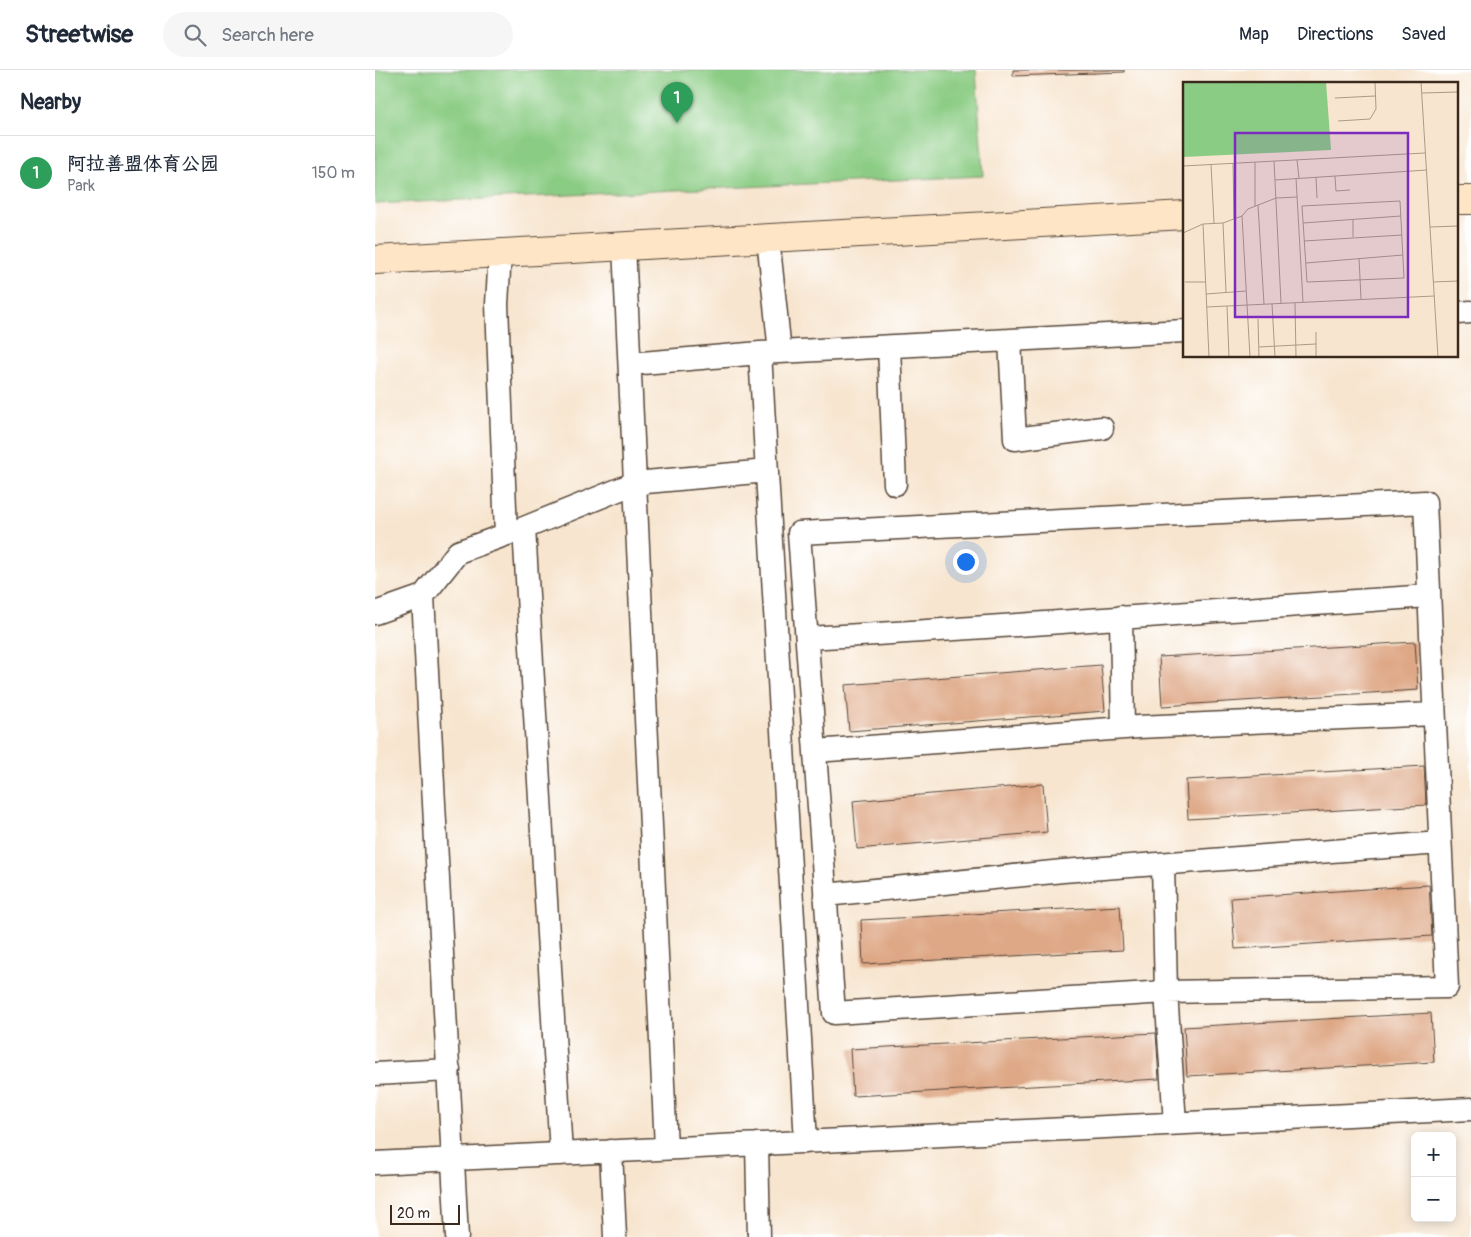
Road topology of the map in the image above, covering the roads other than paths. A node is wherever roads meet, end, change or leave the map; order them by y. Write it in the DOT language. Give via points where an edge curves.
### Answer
graph roads {
  1 [pos="1183,215"];
  2 [pos="769,238"];
  3 [pos="624,246"];
  4 [pos="500,253"];
  5 [pos="375,260"];
  6 [pos="1183,331"];
  7 [pos="1010,340"];
  8 [pos="889,347"];
  9 [pos="770,353"];
  10 [pos="629,364"];
  11 [pos="1102,428"];
  12 [pos="767,471"];
  13 [pos="635,483"];
  14 [pos="895,484"];
  15 [pos="515,531"];
  16 [pos="423,596"];
  17 [pos="1429,596"];
  18 [pos="375,612"];
  19 [pos="1121,617"];
  20 [pos="807,638"];
  21 [pos="1434,714"];
  22 [pos="1123,728"];
  23 [pos="815,751"];
  24 [pos="1440,843"];
  25 [pos="1163,864"];
  26 [pos="825,895"];
  27 [pos="1166,992"];
  28 [pos="449,1070"];
  29 [pos="375,1074"];
  30 [pos="1471,1109"];
  31 [pos="1175,1124"];
  32 [pos="806,1142"];
  33 [pos="757,1144"];
  34 [pos="666,1148"];
  35 [pos="611,1151"];
  36 [pos="561,1154"];
  37 [pos="454,1159"];
  38 [pos="375,1163"];
  39 [pos="457,1237"];
  40 [pos="615,1237"];
  41 [pos="759,1237"];
  1 -- 2 [label="street"];
  2 -- 3 [label="street"];
  2 -- 9 [label="street"];
  3 -- 4 [label="street"];
  3 -- 10 [label="street"];
  4 -- 5 [label="street"];
  4 -- 15 [label="street" via="497,304"];
  6 -- 7 [label="street"];
  7 -- 8 [label="street"];
  7 -- 11 [label="street" via="1015,439"];
  8 -- 9 [label="street"];
  8 -- 14 [label="street"];
  9 -- 10 [label="street"];
  9 -- 12 [label="street"];
  10 -- 13 [label="street"];
  12 -- 13 [label="street"];
  12 -- 32 [label="street"];
  13 -- 15 [label="street"];
  13 -- 34 [label="street"];
  15 -- 16 [label="street" via="458,552"];
  15 -- 36 [label="street"];
  16 -- 18 [label="street"];
  16 -- 28 [label="street"];
  17 -- 19 [label="street"];
  17 -- 20 [label="street" via="1425,502 799,533"];
  17 -- 21 [label="street"];
  19 -- 20 [label="street"];
  19 -- 22 [label="street"];
  20 -- 23 [label="street"];
  21 -- 22 [label="street"];
  21 -- 24 [label="street"];
  22 -- 23 [label="street"];
  23 -- 26 [label="street"];
  24 -- 25 [label="street"];
  24 -- 27 [label="street" via="1447,987"];
  25 -- 26 [label="street"];
  25 -- 27 [label="street"];
  26 -- 27 [label="street" via="834,1013"];
  27 -- 31 [label="street"];
  28 -- 29 [label="street"];
  28 -- 37 [label="street"];
  30 -- 31 [label="street"];
  31 -- 32 [label="street"];
  32 -- 33 [label="street"];
  33 -- 34 [label="street"];
  33 -- 41 [label="street"];
  34 -- 35 [label="street"];
  35 -- 36 [label="street"];
  35 -- 40 [label="street"];
  36 -- 37 [label="street"];
  37 -- 38 [label="street"];
  37 -- 39 [label="street"];
}
